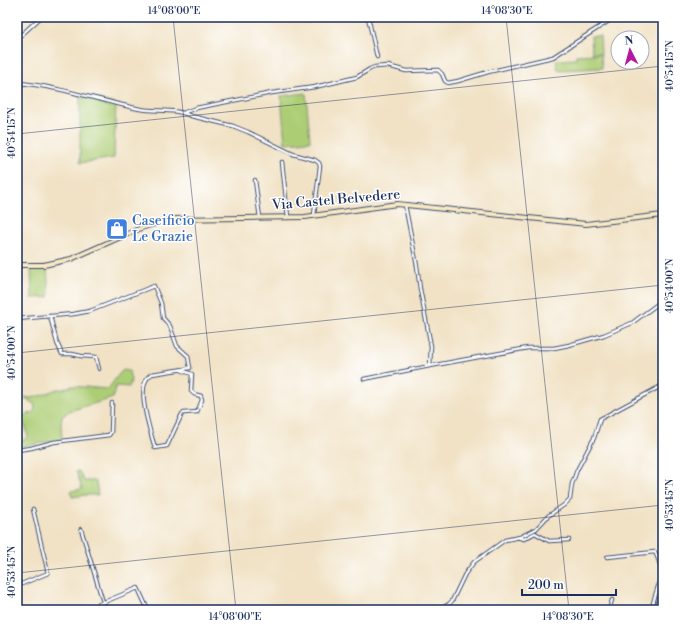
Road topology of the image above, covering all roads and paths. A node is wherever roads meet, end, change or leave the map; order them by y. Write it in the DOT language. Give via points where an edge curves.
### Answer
graph roads {
  1 [pos="41,17"];
  2 [pos="368,17"];
  3 [pos="615,17"];
  4 [pos="17,39"];
  5 [pos="377,57"];
  6 [pos="17,83"];
  7 [pos="185,112"];
  8 [pos="282,162"];
  9 [pos="255,180"];
  10 [pos="405,205"];
  11 [pos="314,215"];
  12 [pos="663,215"];
  13 [pos="288,217"];
  14 [pos="260,218"];
  15 [pos="17,265"];
  16 [pos="663,300"];
  17 [pos="50,316"];
  18 [pos="17,319"];
  19 [pos="430,366"];
  20 [pos="99,369"];
  21 [pos="180,370"];
  22 [pos="364,379"];
  23 [pos="663,385"];
  24 [pos="112,403"];
  25 [pos="17,450"];
  26 [pos="33,509"];
  27 [pos="81,529"];
  28 [pos="520,538"];
  29 [pos="569,540"];
  30 [pos="607,557"];
  31 [pos="17,586"];
  32 [pos="612,600"];
  33 [pos="103,602"];
  34 [pos="85,610"];
  35 [pos="148,610"];
  36 [pos="439,610"];
  37 [pos="609,610"];
  38 [pos="652,610"];
  1 -- 4 [label="street"];
  2 -- 5 [label="street"];
  3 -- 7 [label="street" via="553,57 458,81 448,83 438,70 406,71 382,66 370,69 357,78 265,94"];
  6 -- 7 [label="street" via="40,85 142,109"];
  7 -- 11 [label="street" via="191,116 233,126 319,163"];
  8 -- 13 [label="street"];
  9 -- 14 [label="street"];
  10 -- 11 [label="street, Via Castel Belvedere"];
  10 -- 12 [label="street, Via Castel Belvedere" via="586,224"];
  10 -- 19 [label="street" via="431,346"];
  11 -- 13 [label="street, Via Castel Belvedere"];
  13 -- 14 [label="street, Via Castel Belvedere"];
  14 -- 15 [label="street, Via Castel Belvedere" via="170,219 141,228 64,261 39,266"];
  16 -- 19 [label="street" via="632,323 590,339 554,348 528,348"];
  17 -- 18 [label="street"];
  17 -- 20 [label="street" via="62,354 96,357"];
  17 -- 21 [label="street" via="90,311 154,286 161,303 163,318 170,326 177,346 188,356 190,368"];
  19 -- 22 [label="street"];
  21 -- 21 [label="street" via="152,374 147,379 143,404 155,448 167,446 182,414 197,412 202,400 201,396 191,391 192,374"];
  23 -- 28 [label="street" via="600,419 594,438 577,470 570,499 538,527"];
  24 -- 25 [label="street" via="109,435"];
  26 -- 31 [label="street" via="48,573"];
  27 -- 33 [label="street"];
  28 -- 29 [label="street" via="524,539 535,533 549,541"];
  28 -- 36 [label="street" via="505,540 474,562 452,600"];
  30 -- 38 [label="street" via="655,552 661,571"];
  32 -- 37 [label="street"];
  33 -- 34 [label="street"];
  33 -- 35 [label="street" via="138,588"];
}
